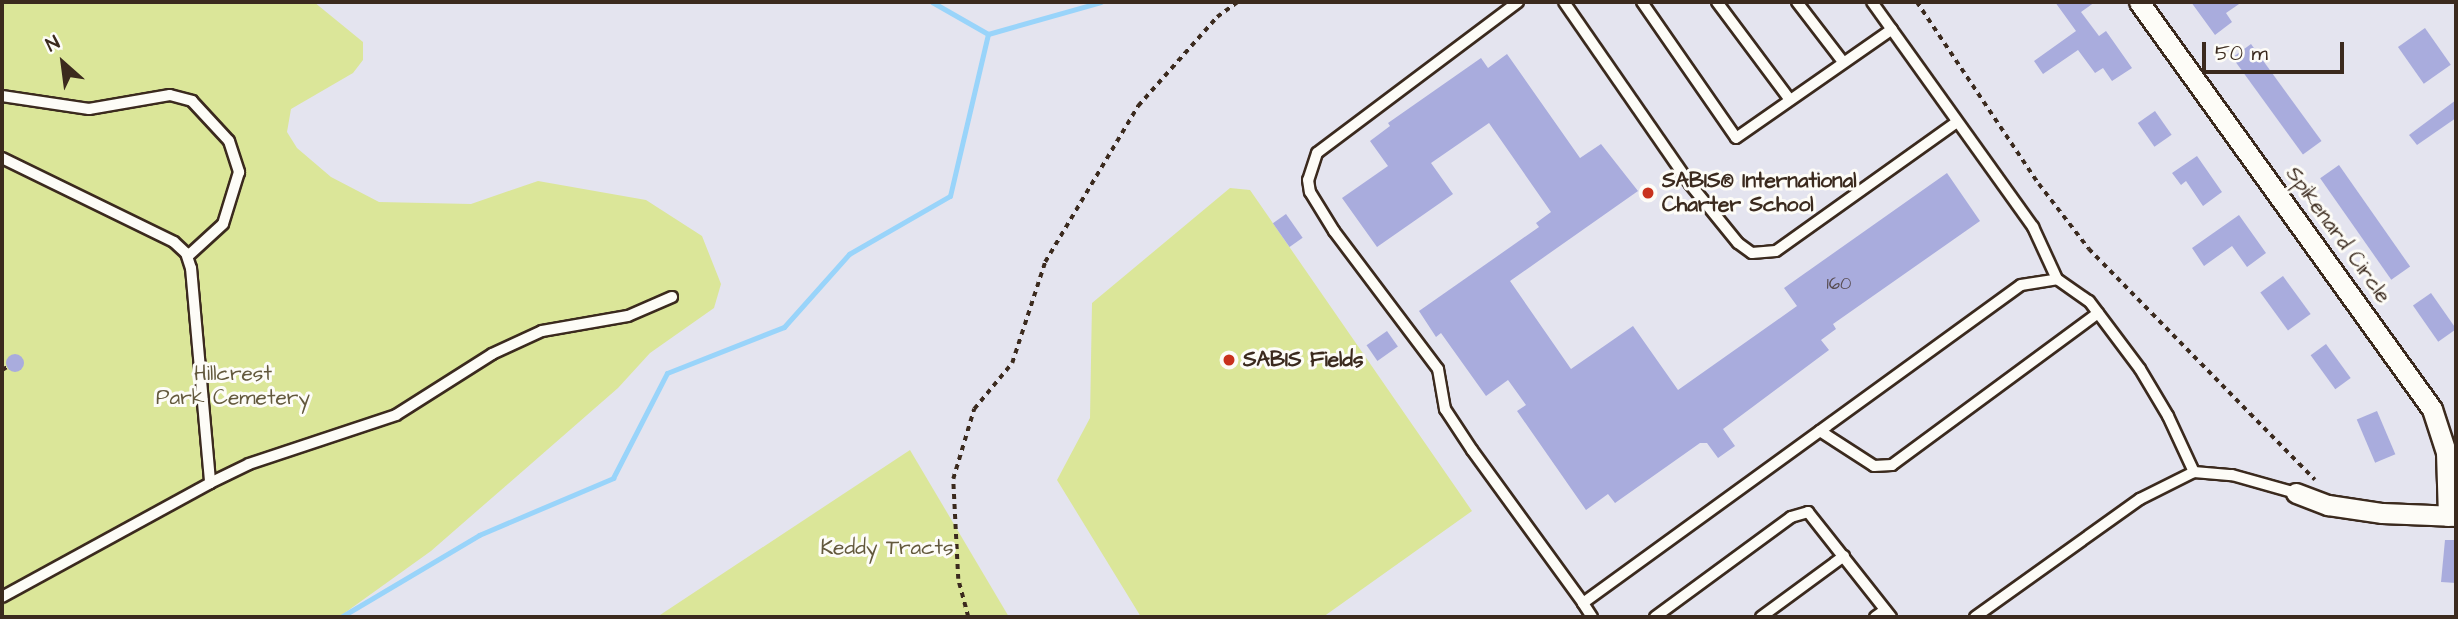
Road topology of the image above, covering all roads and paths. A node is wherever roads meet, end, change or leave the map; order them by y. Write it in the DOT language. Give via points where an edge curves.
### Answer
graph roads {
  1 [pos="1238,2"];
  2 [pos="1518,2"];
  3 [pos="1564,2"];
  4 [pos="1642,2"];
  5 [pos="1717,2"];
  6 [pos="1797,2"];
  7 [pos="1871,2"];
  8 [pos="1917,2"];
  9 [pos="2139,2"];
  10 [pos="1892,29"];
  11 [pos="1843,62"];
  12 [pos="2,96"];
  13 [pos="1790,100"];
  14 [pos="1957,122"];
  15 [pos="2,158"];
  16 [pos="188,256"];
  17 [pos="2057,279"];
  18 [pos="672,296"];
  19 [pos="2098,313"];
  20 [pos="7,367"];
  21 [pos="2,370"];
  22 [pos="1820,431"];
  23 [pos="2194,472"];
  24 [pos="210,482"];
  25 [pos="2317,482"];
  26 [pos="2296,493"];
  27 [pos="2452,516"];
  28 [pos="1844,555"];
  29 [pos="2,597"];
  30 [pos="1583,603"];
  31 [pos="1888,614"];
  32 [pos="968,617"];
  33 [pos="1592,617"];
  34 [pos="1655,617"];
  35 [pos="1762,617"];
  36 [pos="1875,617"];
  37 [pos="1975,617"];
  1 -- 32 [label="path" via="1217,17 1138,106 1045,262 1013,363 974,409 953,479 957,579"];
  2 -- 30 [label="lane" via="1317,153 1308,180 1310,192 1334,230 1438,369 1445,409"];
  3 -- 14 [label="lane" via="1690,184 1738,243 1752,253 1776,251"];
  4 -- 13 [label="lane" via="1736,138"];
  5 -- 13 [label="lane"];
  6 -- 11 [label="lane"];
  7 -- 10 [label="lane"];
  8 -- 25 [label="path" via="2039,184 2090,250"];
  9 -- 27 [label="street, Spikenard Circle" via="2432,409 2446,452"];
  10 -- 11 [label="lane"];
  10 -- 14 [label="lane"];
  11 -- 13 [label="lane"];
  12 -- 16 [label="lane" via="89,109 170,94 192,101 229,141 239,172 223,224"];
  14 -- 17 [label="lane" via="2033,227"];
  15 -- 16 [label="lane" via="174,242"];
  16 -- 24 [label="lane"];
  17 -- 19 [label="lane"];
  17 -- 22 [label="lane" via="2021,285"];
  18 -- 24 [label="lane" via="628,316 542,331 492,354 396,415 249,464"];
  19 -- 22 [label="lane" via="1892,465 1874,466"];
  19 -- 23 [label="lane" via="2168,416"];
  20 -- 21 [label="path"];
  22 -- 30 [label="lane"];
  23 -- 26 [label="lane" via="2232,475"];
  23 -- 37 [label="lane" via="2140,499"];
  24 -- 29 [label="lane"];
  26 -- 27 [label="street" via="2328,505 2382,513"];
  28 -- 31 [label="lane"];
  28 -- 34 [label="lane" via="1814,514 1800,512"];
  28 -- 35 [label="lane"];
  30 -- 33 [label="lane"];
  31 -- 36 [label="lane"];
}
